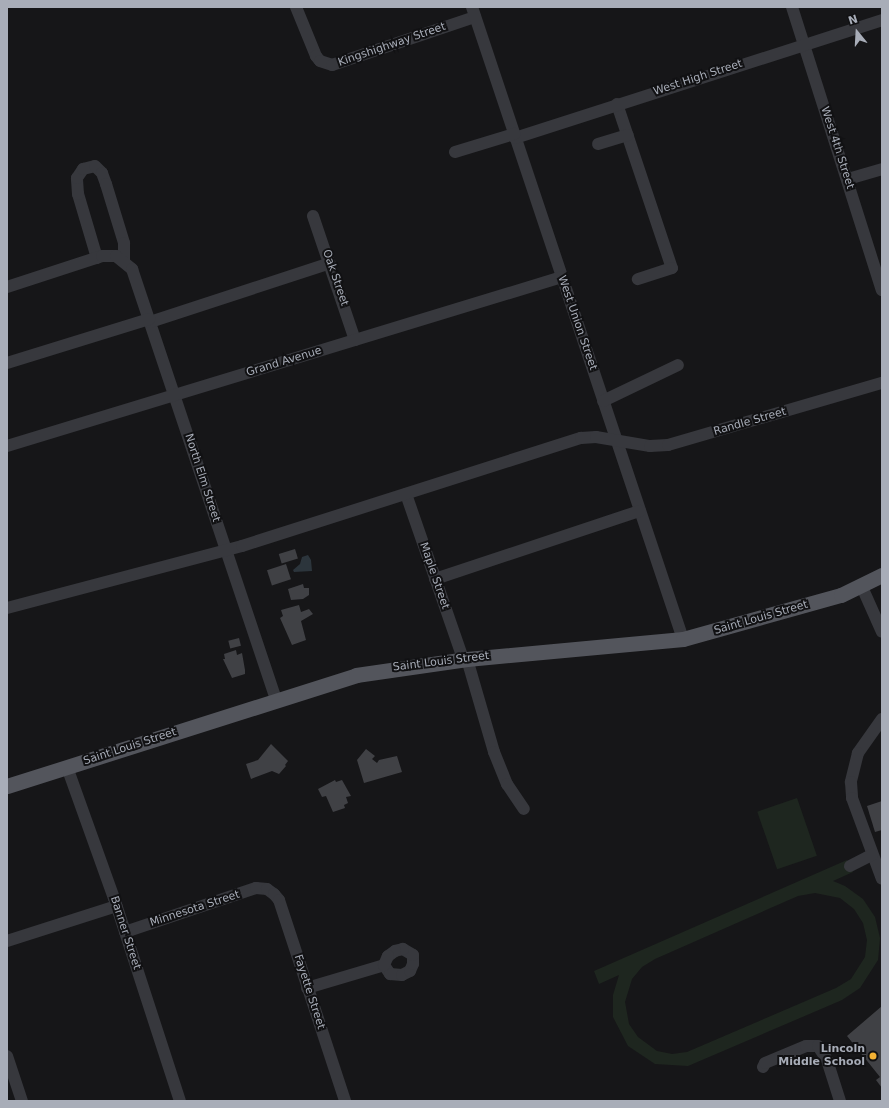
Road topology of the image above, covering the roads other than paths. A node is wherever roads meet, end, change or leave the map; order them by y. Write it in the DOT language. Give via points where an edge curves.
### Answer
graph roads {
  1 [pos="296,7"];
  2 [pos="792,7"];
  3 [pos="473,12"];
  4 [pos="882,20"];
  5 [pos="803,44"];
  6 [pos="617,104"];
  7 [pos="628,135"];
  8 [pos="515,136"];
  9 [pos="598,144"];
  10 [pos="455,152"];
  11 [pos="882,169"];
  12 [pos="848,179"];
  13 [pos="313,216"];
  14 [pos="97,258"];
  15 [pos="124,260"];
  16 [pos="330,263"];
  17 [pos="562,277"];
  18 [pos="638,279"];
  19 [pos="7,287"];
  20 [pos="882,290"];
  21 [pos="149,320"];
  22 [pos="355,340"];
  23 [pos="7,363"];
  24 [pos="678,365"];
  25 [pos="882,383"];
  26 [pos="174,395"];
  27 [pos="603,401"];
  28 [pos="617,441"];
  29 [pos="7,446"];
  30 [pos="406,494"];
  31 [pos="640,512"];
  32 [pos="225,551"];
  33 [pos="882,575"];
  34 [pos="435,579"];
  35 [pos="862,587"];
  36 [pos="7,608"];
  37 [pos="882,632"];
  38 [pos="683,639"];
  39 [pos="465,659"];
  40 [pos="276,700"];
  41 [pos="882,719"];
  42 [pos="67,767"];
  43 [pos="7,786"];
  44 [pos="524,809"];
  45 [pos="872,855"];
  46 [pos="850,866"];
  47 [pos="882,879"];
  48 [pos="265,889"];
  49 [pos="116,906"];
  50 [pos="125,932"];
  51 [pos="7,941"];
  52 [pos="384,965"];
  53 [pos="308,988"];
  54 [pos="7,1056"];
  55 [pos="762,1067"];
  56 [pos="22,1101"];
  57 [pos="180,1101"];
  58 [pos="345,1101"];
  59 [pos="840,1101"];
  1 -- 3 [label="street, Kingshighway Street" via="316,56 320,61 332,65"];
  2 -- 5 [label="street, West 4th Street"];
  3 -- 8 [label="street, West Union Street"];
  4 -- 5 [label="street, West High Street"];
  5 -- 6 [label="street, West High Street"];
  5 -- 12 [label="street, West 4th Street"];
  6 -- 7 [label="street"];
  6 -- 8 [label="street, West High Street"];
  7 -- 9 [label="street"];
  7 -- 18 [label="street" via="672,268"];
  8 -- 10 [label="street, West High Street"];
  8 -- 17 [label="street, West Union Street"];
  11 -- 12 [label="street"];
  12 -- 20 [label="street, West 4th Street"];
  13 -- 16 [label="street, Oak Street"];
  14 -- 15 [label="street" via="108,255"];
  14 -- 15 [label="street" via="78,194 77,178 83,169 95,166 102,173 106,184 124,243"];
  14 -- 19 [label="street"];
  15 -- 21 [label="street, North Elm Street" via="132,268"];
  16 -- 21 [label="street"];
  16 -- 22 [label="street, Oak Street"];
  17 -- 22 [label="street, Grand Avenue"];
  17 -- 27 [label="street, West Union Street"];
  21 -- 23 [label="street"];
  21 -- 26 [label="street, North Elm Street"];
  22 -- 26 [label="street, Grand Avenue"];
  24 -- 27 [label="street"];
  25 -- 28 [label="street, Randle Street" via="668,445 650,446"];
  26 -- 29 [label="street, Grand Avenue"];
  26 -- 32 [label="street, North Elm Street"];
  27 -- 28 [label="street, West Union Street"];
  28 -- 30 [label="street, Randle Street" via="596,437 581,438"];
  28 -- 31 [label="street, West Union Street"];
  30 -- 32 [label="street, Randle Street"];
  30 -- 34 [label="street, Maple Street"];
  31 -- 34 [label="street"];
  31 -- 38 [label="street, West Union Street"];
  32 -- 36 [label="street, Randle Street"];
  32 -- 40 [label="street, North Elm Street"];
  33 -- 35 [label="main road, Saint Louis Street"];
  34 -- 39 [label="street, Maple Street"];
  35 -- 37 [label="street"];
  35 -- 38 [label="main road, Saint Louis Street" via="842,595"];
  38 -- 39 [label="main road, Saint Louis Street"];
  39 -- 40 [label="main road, Saint Louis Street" via="356,675"];
  39 -- 44 [label="street, Maple Street" via="494,752 507,784"];
  40 -- 42 [label="main road, Saint Louis Street"];
  41 -- 45 [label="street" via="858,753 851,782 852,798"];
  42 -- 43 [label="main road, Saint Louis Street"];
  42 -- 49 [label="street, Banner Street"];
  45 -- 46 [label="street"];
  45 -- 47 [label="street"];
  48 -- 50 [label="street, Minnesota Street" via="256,888"];
  48 -- 53 [label="street, Fayette Street" via="279,900"];
  49 -- 50 [label="street, Banner Street"];
  49 -- 51 [label="street"];
  50 -- 57 [label="street, Banner Street"];
  52 -- 53 [label="street"];
  53 -- 58 [label="street, Fayette Street"];
  54 -- 56 [label="street"];
  55 -- 59 [label="street" via="765,1063 806,1046 818,1046 827,1060"];
}
